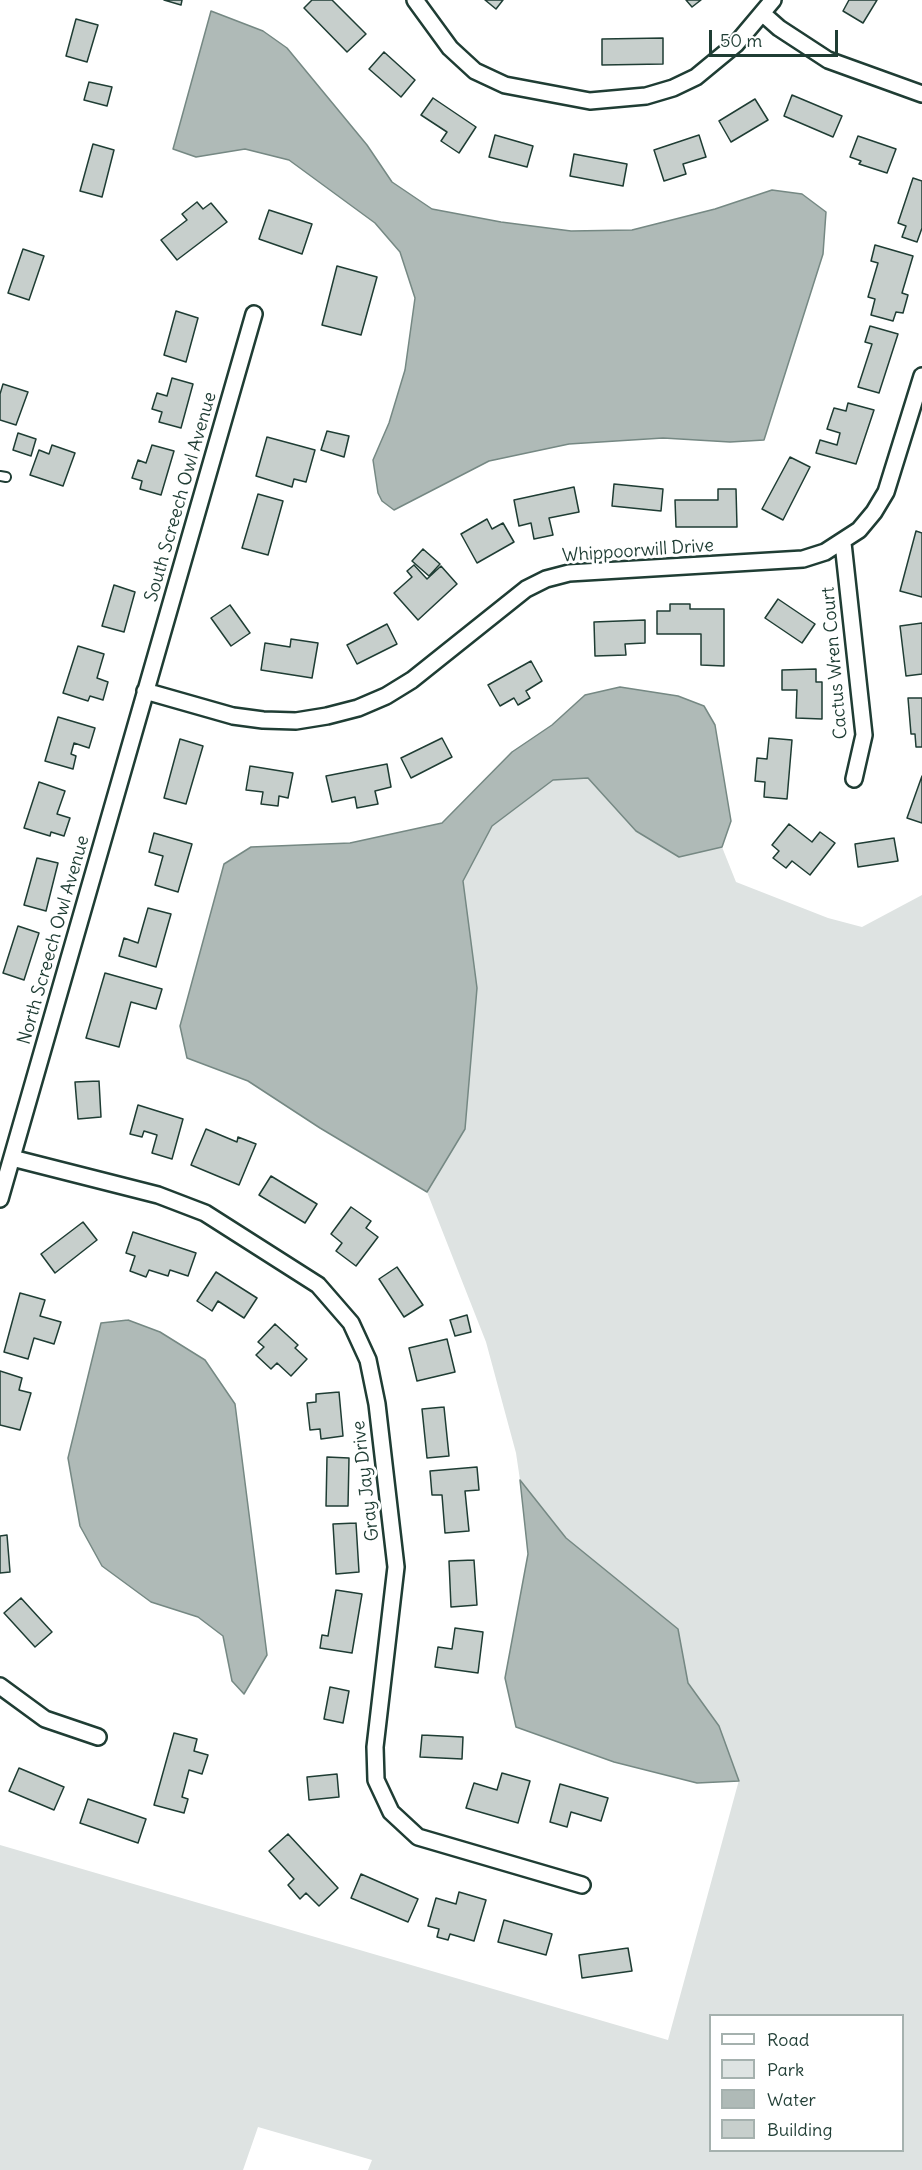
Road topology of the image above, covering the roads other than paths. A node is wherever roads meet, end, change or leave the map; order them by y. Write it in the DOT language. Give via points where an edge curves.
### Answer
graph roads {
  1 [pos="415,0"];
  2 [pos="772,0"];
  3 [pos="762,13"];
  4 [pos="922,94"];
  5 [pos="254,314"];
  6 [pos="922,376"];
  7 [pos="919,396"];
  8 [pos="843,543"];
  9 [pos="146,691"];
  10 [pos="854,779"];
  11 [pos="12,1158"];
  12 [pos="0,1199"];
  13 [pos="0,1686"];
  14 [pos="98,1737"];
  15 [pos="582,1885"];
  1 -- 3 [label="street" via="450,48 475,71 505,85 590,101 646,96 696,77 730,50"];
  2 -- 3 [label="street"];
  3 -- 4 [label="street" via="828,60"];
  5 -- 9 [label="street, South Screech Owl Avenue"];
  6 -- 7 [label="street, Whippoorwill Drive"];
  7 -- 8 [label="street, Whippoorwill Drive" via="886,492 859,530"];
  8 -- 9 [label="street, Whippoorwill Drive" via="803,559 570,573 546,579 526,589 412,680 367,704 327,717 296,721 233,716"];
  8 -- 10 [label="street, Cactus Wren Court" via="864,735"];
  9 -- 11 [label="street, North Screech Owl Avenue"];
  11 -- 12 [label="street, North Screech Owl Avenue"];
  11 -- 15 [label="street, Gray Jay Drive" via="158,1194 205,1213 318,1285 351,1323 368,1360 377,1404 396,1567 375,1747 376,1780 391,1812 418,1837"];
  13 -- 14 [label="street" via="45,1719"];
}
